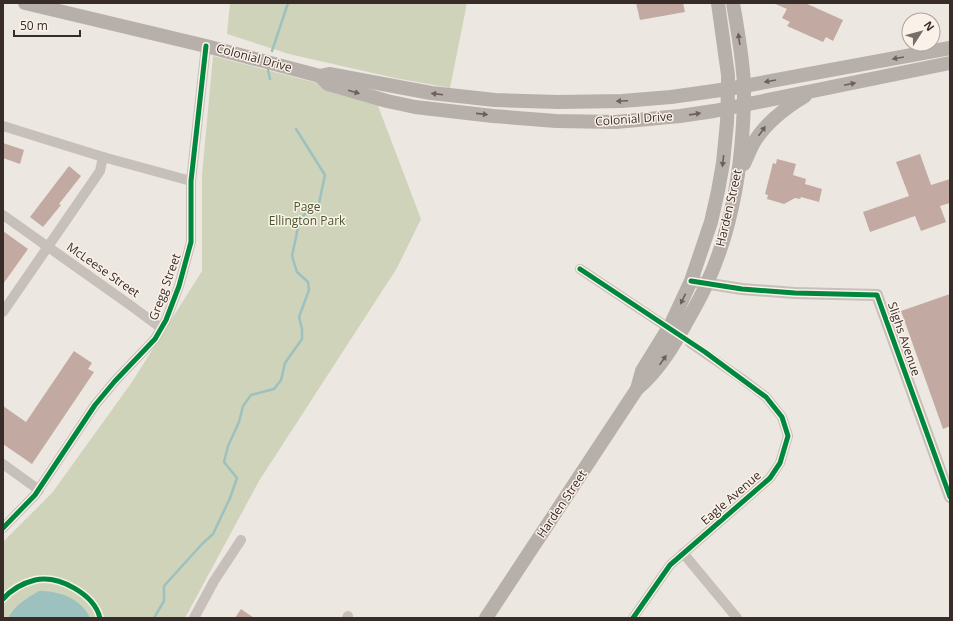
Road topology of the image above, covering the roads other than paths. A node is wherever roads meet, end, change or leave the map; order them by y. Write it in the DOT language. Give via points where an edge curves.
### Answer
graph roads {
  1 [pos="25,3"];
  2 [pos="718,3"];
  3 [pos="733,3"];
  4 [pos="206,46"];
  5 [pos="950,48"];
  6 [pos="950,63"];
  7 [pos="320,76"];
  8 [pos="744,86"];
  9 [pos="728,89"];
  10 [pos="811,92"];
  11 [pos="744,105"];
  12 [pos="728,109"];
  13 [pos="3,126"];
  14 [pos="103,157"];
  15 [pos="738,179"];
  16 [pos="191,181"];
  17 [pos="3,215"];
  18 [pos="48,247"];
  19 [pos="580,269"];
  20 [pos="691,281"];
  21 [pos="708,283"];
  22 [pos="3,312"];
  23 [pos="659,322"];
  24 [pos="161,328"];
  25 [pos="690,343"];
  26 [pos="637,389"];
  27 [pos="3,464"];
  28 [pos="39,490"];
  29 [pos="950,497"];
  30 [pos="3,528"];
  31 [pos="241,540"];
  32 [pos="683,553"];
  33 [pos="194,618"];
  34 [pos="486,618"];
  35 [pos="633,618"];
  36 [pos="737,618"];
  1 -- 4 [label="main road, Colonial Drive"];
  2 -- 9 [label="main road, Harden Street"];
  8 -- 3 [label="main road, Harden Street, one-way"];
  4 -- 7 [label="main road, Colonial Drive"];
  4 -- 16 [label="street, Gregg Street"];
  5 -- 8 [label="main road, Colonial Drive, one-way"];
  10 -- 6 [label="main road, Colonial Drive, one-way"];
  9 -- 7 [label="main road, Colonial Drive, one-way" via="671,98 539,102 431,93 329,74"];
  7 -- 12 [label="main road, Colonial Drive, one-way" via="328,84 387,101 415,107 493,116 616,122"];
  8 -- 9 [label="main road, Colonial Drive"];
  8 -- 11 [label="main road, Harden Street"];
  9 -- 12 [label="main road, Harden Street"];
  10 -- 11 [label="main road, Colonial Drive"];
  15 -- 10 [label="main road, one-way" via="753,144 765,126 794,102"];
  11 -- 12 [label="main road, Colonial Drive"];
  11 -- 15 [label="main road, Harden Street"];
  12 -- 20 [label="main road, Harden Street, one-way" via="718,191 711,222"];
  13 -- 14 [label="street"];
  14 -- 16 [label="street"];
  14 -- 18 [label="street" via="100,171"];
  15 -- 21 [label="main road, Harden Street" via="726,230"];
  16 -- 24 [label="street, Gregg Street" via="191,242 179,286"];
  17 -- 18 [label="street, McLeese Street"];
  18 -- 22 [label="street"];
  18 -- 24 [label="street, McLeese Street"];
  19 -- 23 [label="street"];
  20 -- 21 [label="street, Slighs Avenue"];
  20 -- 26 [label="main road, Harden Street, one-way" via="670,324 642,371"];
  26 -- 21 [label="main road, Harden Street, one-way" via="650,378 667,354"];
  21 -- 29 [label="street, Slighs Avenue" via="742,289 795,293 877,295"];
  24 -- 28 [label="street, Gregg Street" via="155,339 95,405"];
  25 -- 32 [label="street, Eagle Avenue" via="766,397 782,416 788,436 780,463 770,478"];
  26 -- 34 [label="main road, Harden Street"];
  27 -- 28 [label="street"];
  28 -- 30 [label="street, Gregg Street"];
  31 -- 33 [label="street"];
  32 -- 35 [label="street, Eagle Avenue" via="670,565"];
  32 -- 36 [label="street"];
}
